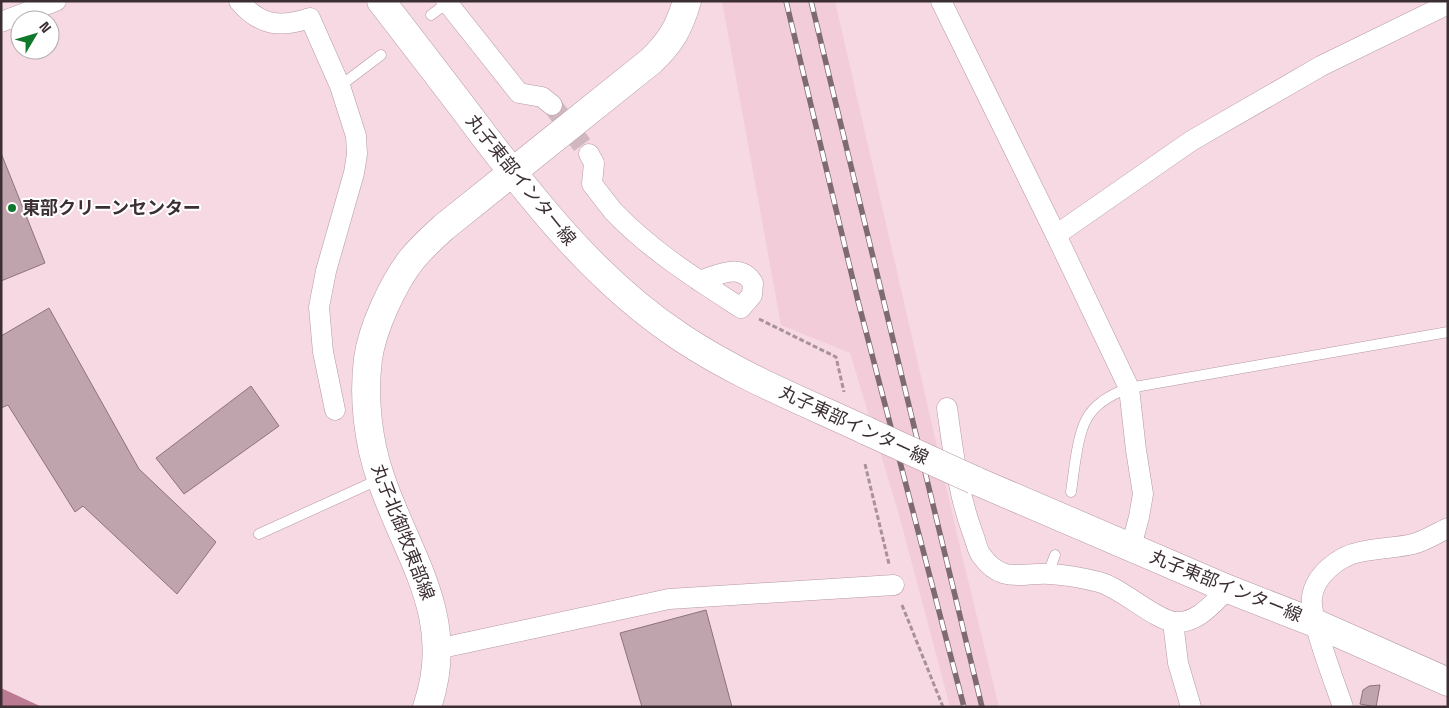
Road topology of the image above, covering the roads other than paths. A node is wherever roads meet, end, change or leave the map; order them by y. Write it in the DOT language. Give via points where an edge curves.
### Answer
graph roads {
  1 [pos="56,1"];
  2 [pos="239,1"];
  3 [pos="381,1"];
  4 [pos="687,1"];
  5 [pos="941,1"];
  6 [pos="446,2"];
  7 [pos="1448,4"];
  8 [pos="431,15"];
  9 [pos="1,22"];
  10 [pos="381,54"];
  11 [pos="340,86"];
  12 [pos="552,105"];
  13 [pos="589,154"];
  14 [pos="513,173"];
  15 [pos="1056,235"];
  16 [pos="699,281"];
  17 [pos="1448,332"];
  18 [pos="1129,388"];
  19 [pos="947,408"];
  20 [pos="335,410"];
  21 [pos="381,478"];
  22 [pos="1071,492"];
  23 [pos="1448,528"];
  24 [pos="259,534"];
  25 [pos="1131,547"];
  26 [pos="1055,555"];
  27 [pos="1048,574"];
  28 [pos="894,585"];
  29 [pos="1228,589"];
  30 [pos="1173,622"];
  31 [pos="1315,623"];
  32 [pos="437,649"];
  33 [pos="1448,682"];
  34 [pos="427,707"];
  35 [pos="1191,707"];
  36 [pos="1343,707"];
  1 -- 9 [label="street"];
  2 -- 11 [label="street" via="250,15 262,21 294,24 310,18"];
  3 -- 14 [label="main road, 丸子東部インター線"];
  4 -- 14 [label="main road, 丸子北御牧東部線" via="681,22 664,49"];
  5 -- 15 [label="street"];
  6 -- 8 [label="lane"];
  6 -- 12 [label="street" via="519,93 542,97"];
  7 -- 15 [label="street" via="1321,66 1191,141"];
  10 -- 11 [label="lane"];
  11 -- 20 [label="street" via="356,136 357,154 319,307 323,352"];
  13 -- 16 [label="street" via="594,163 592,184 613,210 663,255"];
  14 -- 21 [label="main road, 丸子北御牧東部線" via="429,242 413,259 388,300 368,358 366,400"];
  14 -- 25 [label="main road, 丸子東部インター線, bridge" via="576,249 622,291 674,332 714,358 974,480"];
  15 -- 18 [label="street"];
  16 -- 16 [label="street" via="742,308 752,295 753,283 742,272"];
  17 -- 18 [label="lane"];
  18 -- 22 [label="lane" via="1114,393 1086,419"];
  18 -- 25 [label="street" via="1143,494"];
  19 -- 27 [label="street" via="965,513 981,555 1006,575"];
  21 -- 24 [label="lane"];
  21 -- 32 [label="main road, 丸子北御牧東部線" via="427,589"];
  23 -- 31 [label="street" via="1414,544 1359,552 1333,564 1315,587 1312,597"];
  25 -- 29 [label="main road, 丸子東部インター線"];
  26 -- 27 [label="lane"];
  27 -- 30 [label="street" via="1111,586"];
  28 -- 32 [label="street" via="669,599"];
  29 -- 30 [label="street" via="1193,620"];
  29 -- 31 [label="main road, 丸子東部インター線"];
  30 -- 35 [label="street" via="1178,663"];
  31 -- 33 [label="main road, 丸子東部インター線"];
  31 -- 36 [label="street"];
  32 -- 34 [label="main road, 丸子北御牧東部線" via="433,689"];
}
